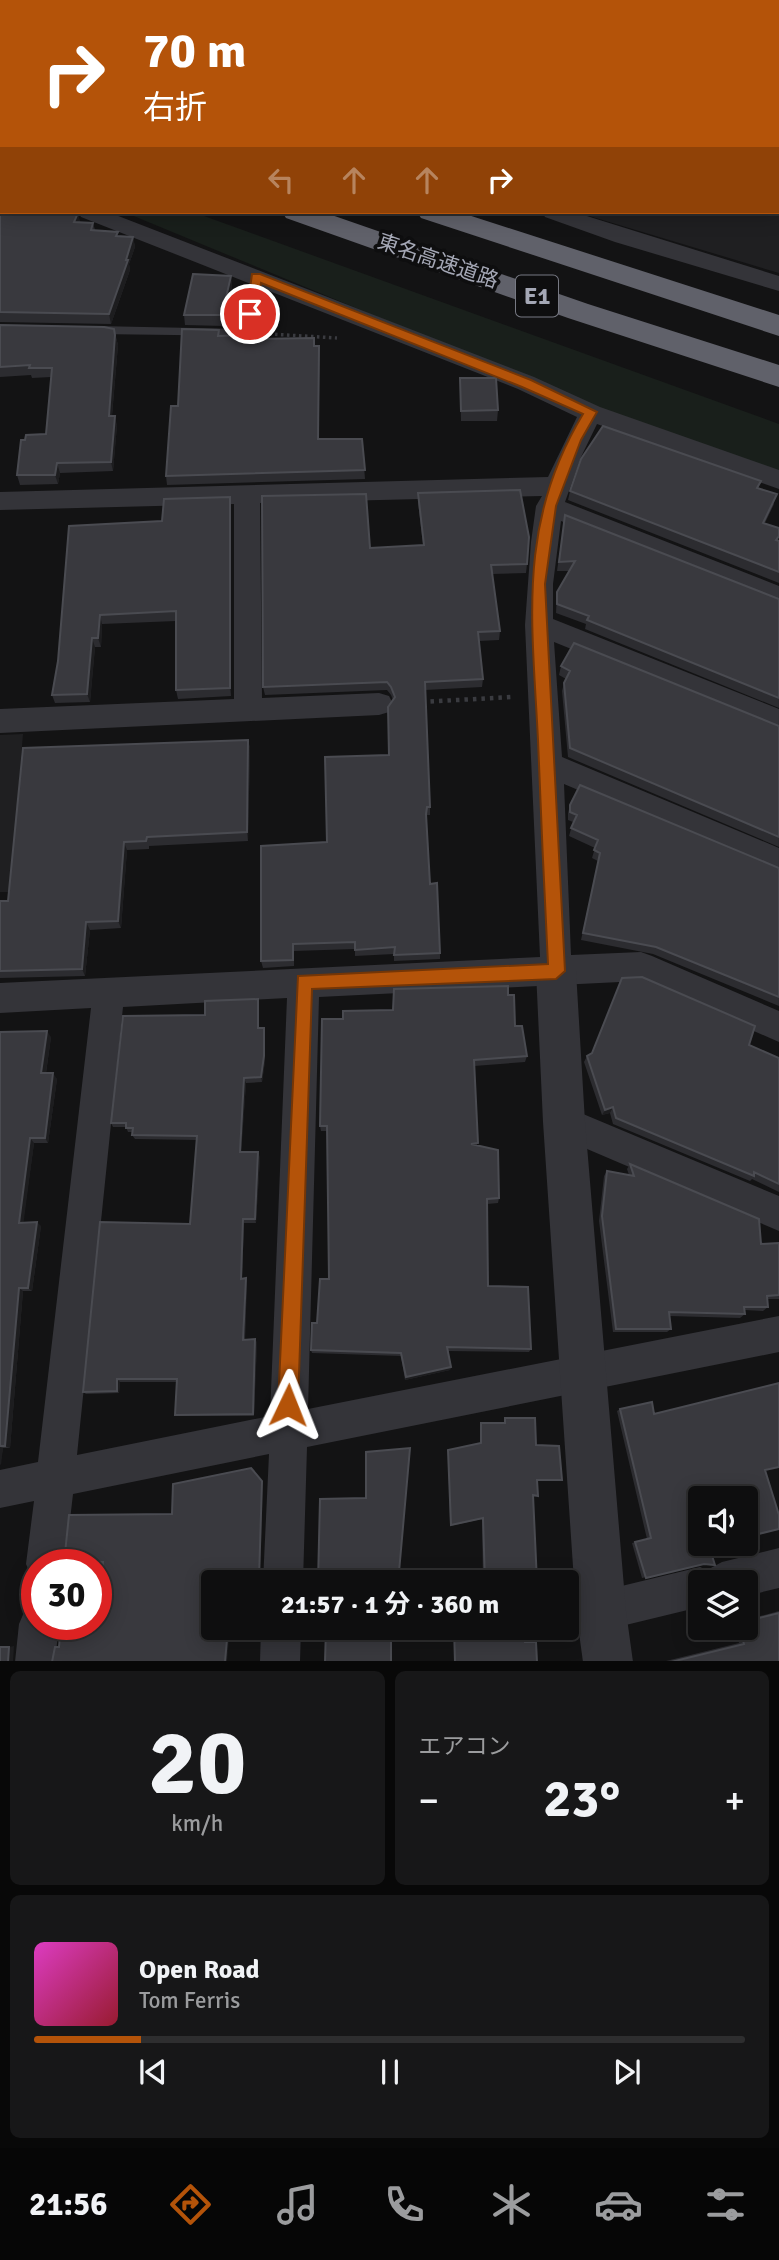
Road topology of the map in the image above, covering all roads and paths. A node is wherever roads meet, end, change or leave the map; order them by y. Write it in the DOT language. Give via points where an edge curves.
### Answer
graph roads {
  1 [pos="94,214"];
  2 [pos="302,214"];
  3 [pos="437,214"];
  4 [pos="559,214"];
  5 [pos="256,277"];
  6 [pos="779,284"];
  7 [pos="779,326"];
  8 [pos="82,330"];
  9 [pos="779,376"];
  10 [pos="591,412"];
  11 [pos="779,480"];
  12 [pos="553,496"];
  13 [pos="247,497"];
  14 [pos="0,501"];
  15 [pos="779,597"];
  16 [pos="540,625"];
  17 [pos="544,695"];
  18 [pos="379,704"];
  19 [pos="248,709"];
  20 [pos="0,721"];
  21 [pos="779,721"];
  22 [pos="548,765"];
  23 [pos="779,862"];
  24 [pos="556,971"];
  25 [pos="304,982"];
  26 [pos="109,991"];
  27 [pos="0,998"];
  28 [pos="779,1027"];
  29 [pos="564,1122"];
  30 [pos="779,1214"];
  31 [pos="779,1334"];
  32 [pos="583,1373"];
  33 [pos="288,1432"];
  34 [pos="55,1479"];
  35 [pos="0,1489"];
  36 [pos="48,1549"];
  37 [pos="779,1569"];
  38 [pos="283,1570"];
  39 [pos="758,1574"];
  40 [pos="688,1590"];
  41 [pos="601,1611"];
  42 [pos="37,1640"];
  43 [pos="281,1640"];
  44 [pos="35,1661"];
  45 [pos="280,1661"];
  46 [pos="608,1661"];
  1 -- 5 [label="street"];
  2 -- 9 [label="highway, 東名高速道路 / E1"];
  3 -- 7 [label="highway, 東名高速道路 / E1"];
  4 -- 6 [label="street"];
  5 -- 8 [label="lane" via="247,333"];
  5 -- 10 [label="street"];
  10 -- 11 [label="street"];
  10 -- 12 [label="street" via="574,440"];
  12 -- 13 [label="street"];
  12 -- 15 [label="street"];
  12 -- 16 [label="street" via="538,584"];
  13 -- 14 [label="street"];
  13 -- 19 [label="street"];
  16 -- 17 [label="street"];
  16 -- 21 [label="street"];
  17 -- 18 [label="path"];
  17 -- 22 [label="street"];
  18 -- 19 [label="street"];
  19 -- 20 [label="street"];
  22 -- 23 [label="street"];
  22 -- 24 [label="street"];
  24 -- 25 [label="street"];
  24 -- 28 [label="street" via="640,966"];
  24 -- 29 [label="street"];
  25 -- 26 [label="street"];
  25 -- 33 [label="street"];
  26 -- 27 [label="street"];
  26 -- 34 [label="street"];
  29 -- 30 [label="street"];
  29 -- 32 [label="street"];
  31 -- 32 [label="street"];
  32 -- 33 [label="street"];
  32 -- 41 [label="street"];
  33 -- 34 [label="street"];
  33 -- 38 [label="street"];
  34 -- 35 [label="street"];
  34 -- 36 [label="street"];
  37 -- 39 [label="street"];
  40 -- 41 [label="street"];
  41 -- 46 [label="street"];
  42 -- 44 [label="street"];
  43 -- 45 [label="street"];
}
